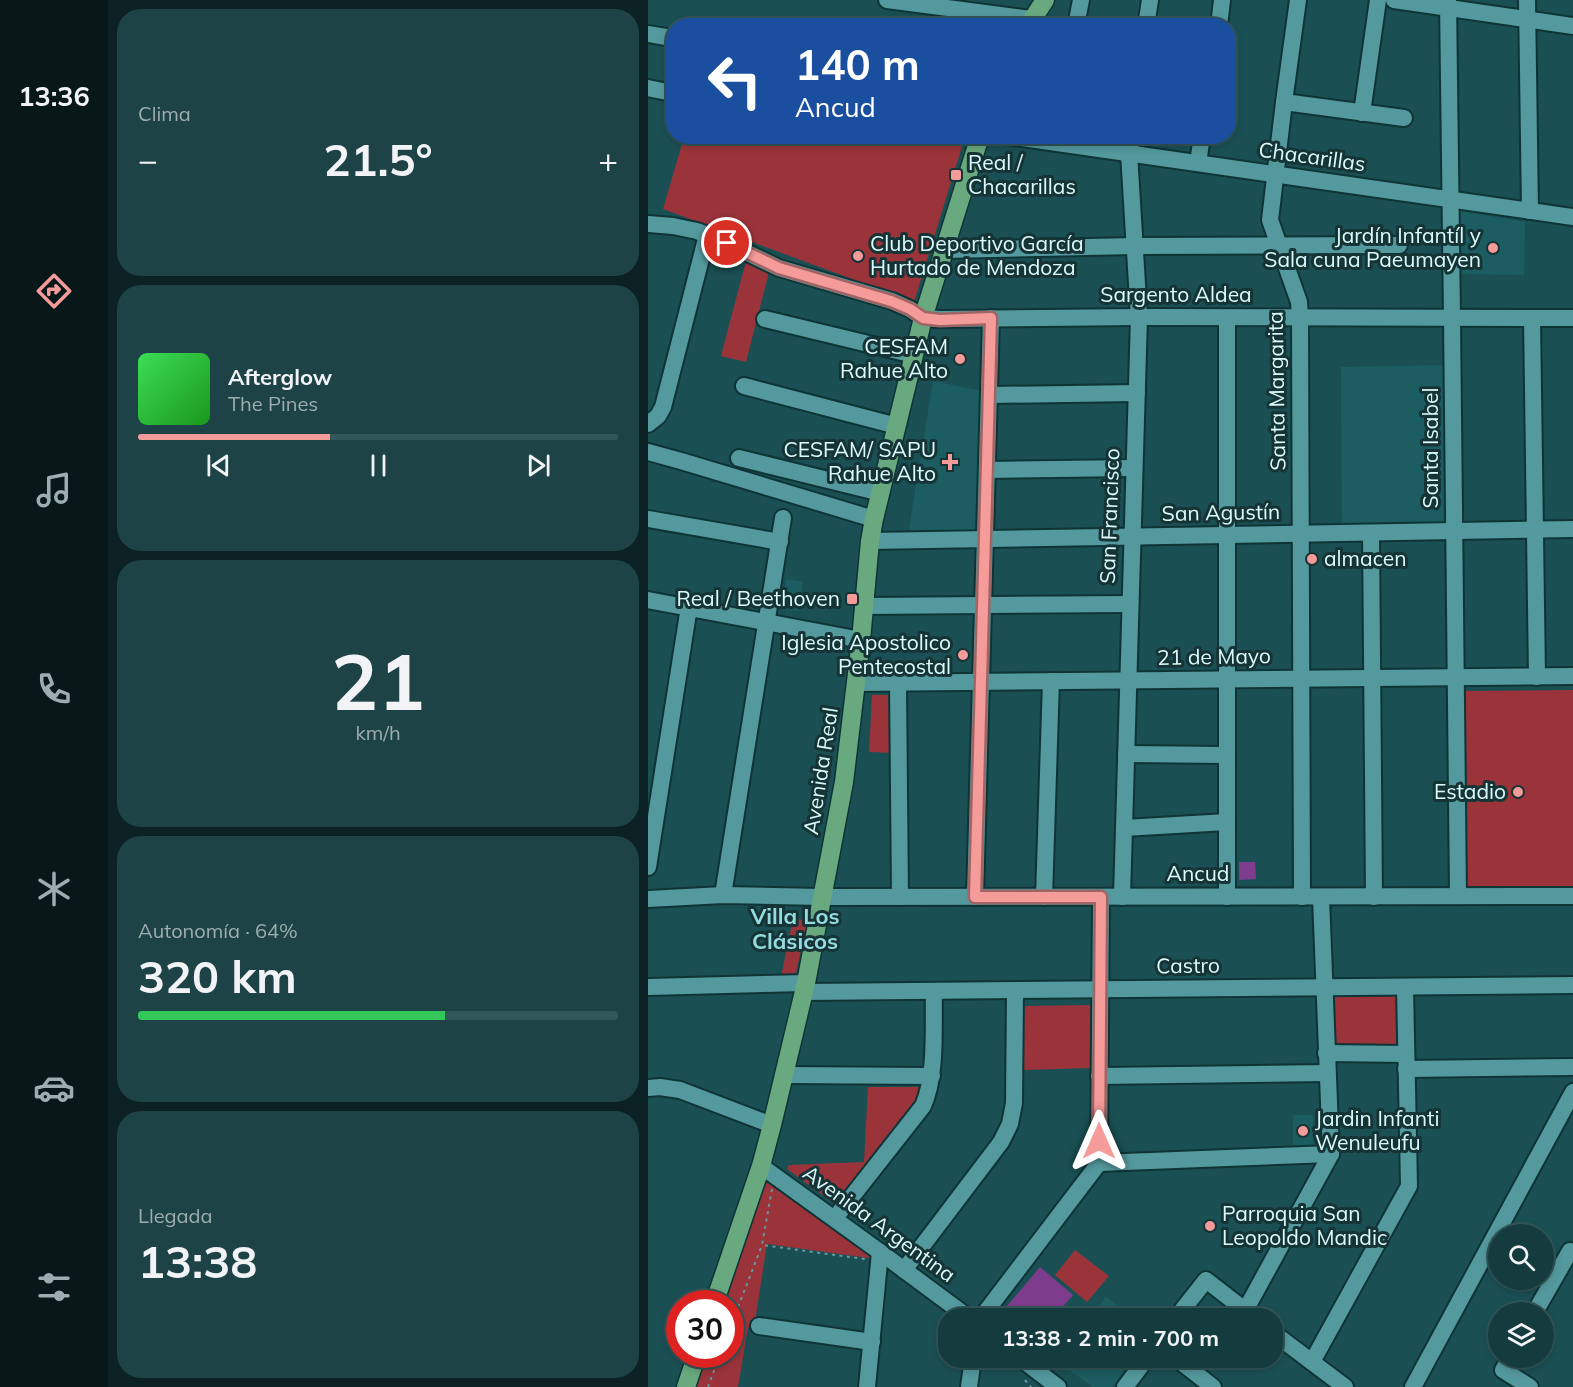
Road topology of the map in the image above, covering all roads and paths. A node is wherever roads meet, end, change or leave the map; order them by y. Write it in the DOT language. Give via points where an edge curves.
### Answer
graph roads {
  1 [pos="889,0"];
  2 [pos="1045,0"];
  3 [pos="1081,0"];
  4 [pos="1150,0"];
  5 [pos="1222,0"];
  6 [pos="1298,0"];
  7 [pos="1378,0"];
  8 [pos="1394,0"];
  9 [pos="1527,0"];
  10 [pos="1448,4"];
  11 [pos="1004,18"];
  12 [pos="1033,18"];
  13 [pos="1078,18"];
  14 [pos="1147,18"];
  15 [pos="1219,18"];
  16 [pos="1527,19"];
  17 [pos="1573,26"];
  18 [pos="648,34"];
  19 [pos="666,37"];
  20 [pos="648,88"];
  21 [pos="666,92"];
  22 [pos="1284,102"];
  23 [pos="1362,113"];
  24 [pos="1404,118"];
  25 [pos="977,144"];
  26 [pos="1201,144"];
  27 [pos="1131,145"];
  28 [pos="1198,163"];
  29 [pos="1275,174"];
  30 [pos="1451,199"];
  31 [pos="1530,211"];
  32 [pos="1573,217"];
  33 [pos="648,224"];
  34 [pos="707,235"];
  35 [pos="1399,245"];
  36 [pos="1135,246"];
  37 [pos="1280,246"];
  38 [pos="944,250"];
  39 [pos="1139,317"];
  40 [pos="923,318"];
  41 [pos="991,318"];
  42 [pos="1227,318"];
  43 [pos="1300,318"];
  44 [pos="1452,318"];
  45 [pos="1532,318"];
  46 [pos="1573,318"];
  47 [pos="765,319"];
  48 [pos="914,355"];
  49 [pos="744,386"];
  50 [pos="1137,393"];
  51 [pos="990,395"];
  52 [pos="648,424"];
  53 [pos="897,426"];
  54 [pos="648,452"];
  55 [pos="739,458"];
  56 [pos="1134,468"];
  57 [pos="987,470"];
  58 [pos="881,493"];
  59 [pos="783,518"];
  60 [pos="648,519"];
  61 [pos="874,519"];
  62 [pos="1573,529"];
  63 [pos="1534,530"];
  64 [pos="1454,531"];
  65 [pos="1371,533"];
  66 [pos="1301,534"];
  67 [pos="1227,535"];
  68 [pos="1132,537"];
  69 [pos="985,539"];
  70 [pos="870,541"];
  71 [pos="780,542"];
  72 [pos="648,600"];
  73 [pos="982,604"];
  74 [pos="1130,604"];
  75 [pos="863,606"];
  76 [pos="689,608"];
  77 [pos="766,622"];
  78 [pos="861,640"];
  79 [pos="1537,676"];
  80 [pos="1573,676"];
  81 [pos="1456,677"];
  82 [pos="1372,678"];
  83 [pos="1227,679"];
  84 [pos="1302,679"];
  85 [pos="1128,680"];
  86 [pos="1051,681"];
  87 [pos="898,682"];
  88 [pos="981,682"];
  89 [pos="856,683"];
  90 [pos="1126,754"];
  91 [pos="1227,755"];
  92 [pos="1227,822"];
  93 [pos="1124,828"];
  94 [pos="648,867"];
  95 [pos="723,895"];
  96 [pos="1458,896"];
  97 [pos="1573,896"];
  98 [pos="822,897"];
  99 [pos="900,897"];
  100 [pos="975,897"];
  101 [pos="1044,897"];
  102 [pos="1101,897"];
  103 [pos="1122,897"];
  104 [pos="1227,897"];
  105 [pos="1302,897"];
  106 [pos="1321,897"];
  107 [pos="1374,897"];
  108 [pos="648,898"];
  109 [pos="1573,985"];
  110 [pos="648,987"];
  111 [pos="1324,987"];
  112 [pos="1405,987"];
  113 [pos="805,988"];
  114 [pos="1015,990"];
  115 [pos="1100,990"];
  116 [pos="934,991"];
  117 [pos="1326,1053"];
  118 [pos="1406,1061"];
  119 [pos="1573,1067"];
  120 [pos="1327,1073"];
  121 [pos="784,1075"];
  122 [pos="932,1076"];
  123 [pos="1099,1076"];
  124 [pos="648,1088"];
  125 [pos="1573,1092"];
  126 [pos="772,1125"];
  127 [pos="1331,1154"];
  128 [pos="1099,1163"];
  129 [pos="766,1169"];
  130 [pos="835,1218"];
  131 [pos="762,1245"];
  132 [pos="880,1252"];
  133 [pos="1572,1252"];
  134 [pos="865,1259"];
  135 [pos="904,1270"];
  136 [pos="719,1290"];
  137 [pos="744,1292"];
  138 [pos="1541,1302"];
  139 [pos="955,1308"];
  140 [pos="989,1308"];
  141 [pos="1184,1308"];
  142 [pos="1241,1308"];
  143 [pos="1254,1308"];
  144 [pos="759,1326"];
  145 [pos="1283,1340"];
  146 [pos="872,1341"];
  147 [pos="1312,1362"];
  148 [pos="692,1368"];
  149 [pos="715,1368"];
  150 [pos="972,1368"];
  151 [pos="1033,1368"];
  152 [pos="1139,1368"];
  153 [pos="1189,1368"];
  154 [pos="1511,1368"];
  155 [pos="686,1387"];
  156 [pos="708,1387"];
  157 [pos="867,1387"];
  158 [pos="969,1387"];
  159 [pos="1058,1387"];
  160 [pos="1125,1387"];
  161 [pos="1213,1387"];
  162 [pos="1345,1387"];
  163 [pos="1413,1387"];
  164 [pos="1530,1387"];
  1 -- 11 [label="street"];
  2 -- 12 [label="main road"];
  3 -- 13 [label="street"];
  4 -- 14 [label="street"];
  5 -- 15 [label="street"];
  6 -- 22 [label="street, Santa Margarita"];
  7 -- 23 [label="street"];
  8 -- 10 [label="street"];
  9 -- 16 [label="street"];
  10 -- 16 [label="street"];
  10 -- 30 [label="street, Santa Isabel"];
  16 -- 17 [label="street"];
  16 -- 31 [label="street"];
  18 -- 19 [label="street"];
  20 -- 21 [label="street"];
  22 -- 23 [label="street"];
  22 -- 29 [label="street, Santa Margarita"];
  23 -- 24 [label="street"];
  25 -- 38 [label="main road, Avenida Real"];
  26 -- 28 [label="street"];
  27 -- 28 [label="street, Chacarillas"];
  27 -- 36 [label="street, San Francisco"];
  28 -- 29 [label="street, Chacarillas"];
  29 -- 30 [label="street, Chacarillas"];
  29 -- 37 [label="street, Santa Margarita" via="1270,220"];
  30 -- 31 [label="street, Chacarillas"];
  30 -- 44 [label="street, Santa Isabel"];
  31 -- 32 [label="street, Chacarillas"];
  33 -- 34 [label="street" via="687,228"];
  34 -- 40 [label="street" via="779,268 891,301"];
  34 -- 52 [label="street" via="663,407"];
  35 -- 37 [label="street"];
  36 -- 37 [label="street"];
  36 -- 38 [label="street"];
  36 -- 39 [label="street, San Francisco"];
  37 -- 43 [label="street, Santa Margarita" via="1299,302"];
  38 -- 40 [label="main road, Avenida Real"];
  39 -- 41 [label="street, Sargento Aldea"];
  39 -- 42 [label="street, Sargento Aldea"];
  39 -- 50 [label="street, San Francisco"];
  40 -- 41 [label="street, Sargento Aldea"];
  40 -- 48 [label="main road, Avenida Real"];
  41 -- 51 [label="street"];
  42 -- 43 [label="street, Sargento Aldea"];
  42 -- 67 [label="street"];
  43 -- 44 [label="street, Sargento Aldea"];
  43 -- 66 [label="street, Santa Margarita"];
  44 -- 45 [label="street, Sargento Aldea"];
  44 -- 64 [label="street, Santa Isabel"];
  45 -- 46 [label="street, Sargento Aldea"];
  45 -- 63 [label="street"];
  47 -- 48 [label="street"];
  48 -- 53 [label="main road, Avenida Real"];
  49 -- 53 [label="street"];
  50 -- 51 [label="street"];
  50 -- 56 [label="street, San Francisco"];
  51 -- 57 [label="street"];
  53 -- 58 [label="main road, Avenida Real"];
  54 -- 61 [label="street"];
  55 -- 58 [label="street"];
  56 -- 57 [label="street"];
  56 -- 68 [label="street, San Francisco"];
  57 -- 69 [label="street"];
  58 -- 61 [label="main road, Avenida Real"];
  59 -- 71 [label="street"];
  60 -- 71 [label="street"];
  61 -- 70 [label="main road, Avenida Real"];
  62 -- 63 [label="street, San Agustín"];
  63 -- 64 [label="street, San Agustín"];
  63 -- 79 [label="street"];
  64 -- 65 [label="street, San Agustín"];
  64 -- 81 [label="street, Santa Isabel"];
  65 -- 66 [label="street, San Agustín"];
  65 -- 82 [label="street"];
  66 -- 67 [label="street, San Agustín"];
  66 -- 84 [label="street, Santa Margarita"];
  67 -- 68 [label="street, San Agustín"];
  67 -- 83 [label="street"];
  68 -- 69 [label="street, San Agustín"];
  68 -- 74 [label="street, San Francisco"];
  69 -- 70 [label="street, San Agustín"];
  69 -- 73 [label="street"];
  70 -- 75 [label="main road, Avenida Real"];
  71 -- 77 [label="street"];
  72 -- 76 [label="street"];
  73 -- 74 [label="street"];
  73 -- 75 [label="street"];
  73 -- 88 [label="street"];
  74 -- 85 [label="street, San Francisco"];
  75 -- 78 [label="main road, Avenida Real"];
  76 -- 77 [label="street"];
  76 -- 94 [label="street"];
  77 -- 78 [label="street"];
  77 -- 95 [label="street"];
  78 -- 89 [label="main road, Avenida Real"];
  79 -- 80 [label="street, 21 de Mayo"];
  79 -- 81 [label="street, 21 de Mayo"];
  81 -- 82 [label="street, 21 de Mayo"];
  81 -- 96 [label="street, Santa Isabel"];
  82 -- 84 [label="street, 21 de Mayo"];
  82 -- 107 [label="street"];
  83 -- 84 [label="street, 21 de Mayo"];
  83 -- 85 [label="street, 21 de Mayo"];
  83 -- 91 [label="street"];
  84 -- 105 [label="street, Santa Margarita"];
  85 -- 86 [label="street, 21 de Mayo"];
  85 -- 90 [label="street, San Francisco"];
  86 -- 88 [label="street, 21 de Mayo"];
  86 -- 101 [label="street"];
  87 -- 88 [label="street, 21 de Mayo"];
  87 -- 89 [label="street, 21 de Mayo"];
  87 -- 99 [label="street"];
  88 -- 100 [label="street"];
  89 -- 98 [label="main road, Avenida Real" via="844,782"];
  90 -- 91 [label="street"];
  90 -- 93 [label="street, San Francisco"];
  91 -- 92 [label="street"];
  92 -- 93 [label="street"];
  92 -- 104 [label="street"];
  93 -- 103 [label="street, San Francisco"];
  95 -- 98 [label="street, Ancud"];
  95 -- 108 [label="street, Ancud"];
  96 -- 97 [label="street, Ancud"];
  96 -- 107 [label="street, Ancud"];
  98 -- 99 [label="street, Ancud"];
  98 -- 113 [label="main road, Avenida Real"];
  99 -- 100 [label="street, Ancud"];
  100 -- 101 [label="street, Ancud"];
  101 -- 102 [label="street, Ancud"];
  102 -- 103 [label="street, Ancud"];
  102 -- 115 [label="street"];
  103 -- 104 [label="street, Ancud"];
  104 -- 105 [label="street, Ancud"];
  105 -- 106 [label="street, Ancud"];
  106 -- 107 [label="street, Ancud"];
  106 -- 111 [label="street"];
  109 -- 112 [label="street, Castro"];
  110 -- 113 [label="street, Castro"];
  111 -- 112 [label="street, Castro"];
  111 -- 115 [label="street, Castro"];
  111 -- 117 [label="street"];
  112 -- 118 [label="street"];
  113 -- 116 [label="street, Castro"];
  113 -- 121 [label="main road, Avenida Real"];
  114 -- 115 [label="street, Castro"];
  114 -- 116 [label="street, Castro"];
  114 -- 135 [label="street" via="1014,1103 1010,1124 1001,1142"];
  115 -- 123 [label="street"];
  116 -- 122 [label="street"];
  117 -- 118 [label="street"];
  117 -- 120 [label="street"];
  118 -- 119 [label="street"];
  118 -- 147 [label="street" via="1409,1186"];
  120 -- 123 [label="street"];
  120 -- 127 [label="street"];
  121 -- 122 [label="street"];
  121 -- 126 [label="main road, Avenida Real"];
  122 -- 130 [label="street" via="923,1106"];
  123 -- 128 [label="street"];
  124 -- 126 [label="street" via="680,1090"];
  125 -- 163 [label="street"];
  126 -- 129 [label="main road, Avenida Real"];
  127 -- 128 [label="street"];
  127 -- 143 [label="street"];
  128 -- 140 [label="street"];
  129 -- 130 [label="street, Avenida Argentina"];
  129 -- 131 [label="path" via="773,1181"];
  129 -- 136 [label="main road, Avenida Real"];
  130 -- 132 [label="street, Avenida Argentina"];
  131 -- 134 [label="path"];
  131 -- 137 [label="path"];
  132 -- 135 [label="street, Avenida Argentina"];
  132 -- 146 [label="street"];
  133 -- 138 [label="street"];
  135 -- 139 [label="street, Avenida Argentina"];
  141 -- 142 [label="street" via="1206,1280"];
  144 -- 146 [label="street"];
  145 -- 147 [label="street"];
  146 -- 157 [label="street"];
  147 -- 162 [label="street"];
  148 -- 155 [label="main road"];
  149 -- 156 [label="path"];
  150 -- 158 [label="street"];
  151 -- 159 [label="street"];
  152 -- 160 [label="street"];
  153 -- 161 [label="street"];
  154 -- 164 [label="street"];
}
